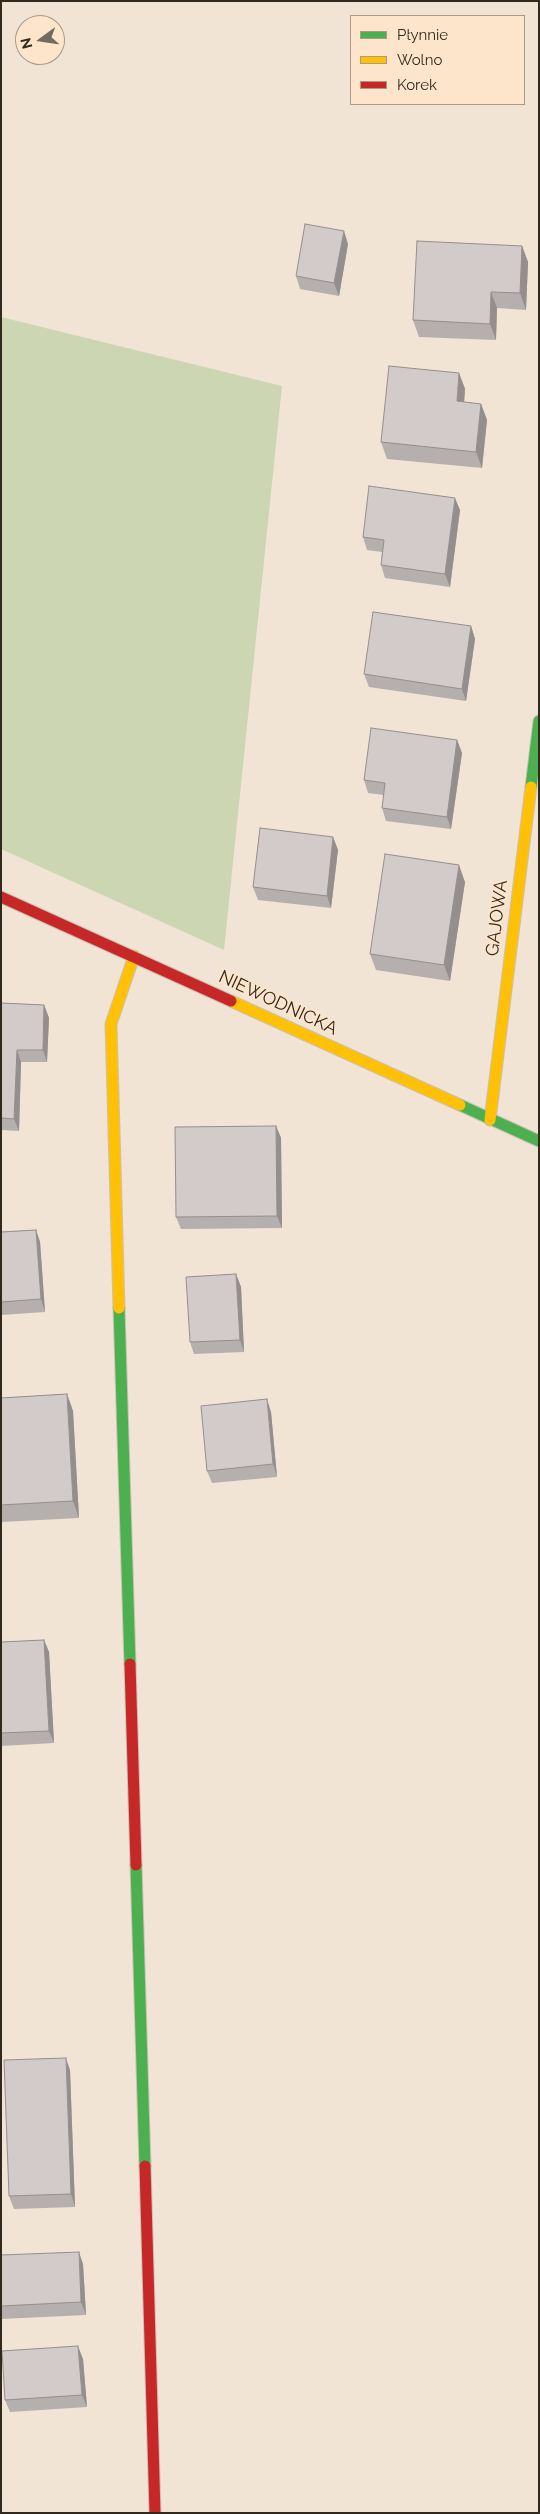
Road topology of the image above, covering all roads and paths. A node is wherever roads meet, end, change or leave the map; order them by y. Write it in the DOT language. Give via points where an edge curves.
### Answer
graph roads {
  1 [pos="539,721"];
  2 [pos="1,897"];
  3 [pos="134,956"];
  4 [pos="490,1120"];
  5 [pos="539,1141"];
  6 [pos="155,2513"];
  1 -- 4 [label="street, GAJOWA"];
  2 -- 3 [label="street, NIEWODNICKA"];
  3 -- 4 [label="street, NIEWODNICKA"];
  3 -- 6 [label="street" via="111,1024"];
  4 -- 5 [label="street, NIEWODNICKA"];
}
